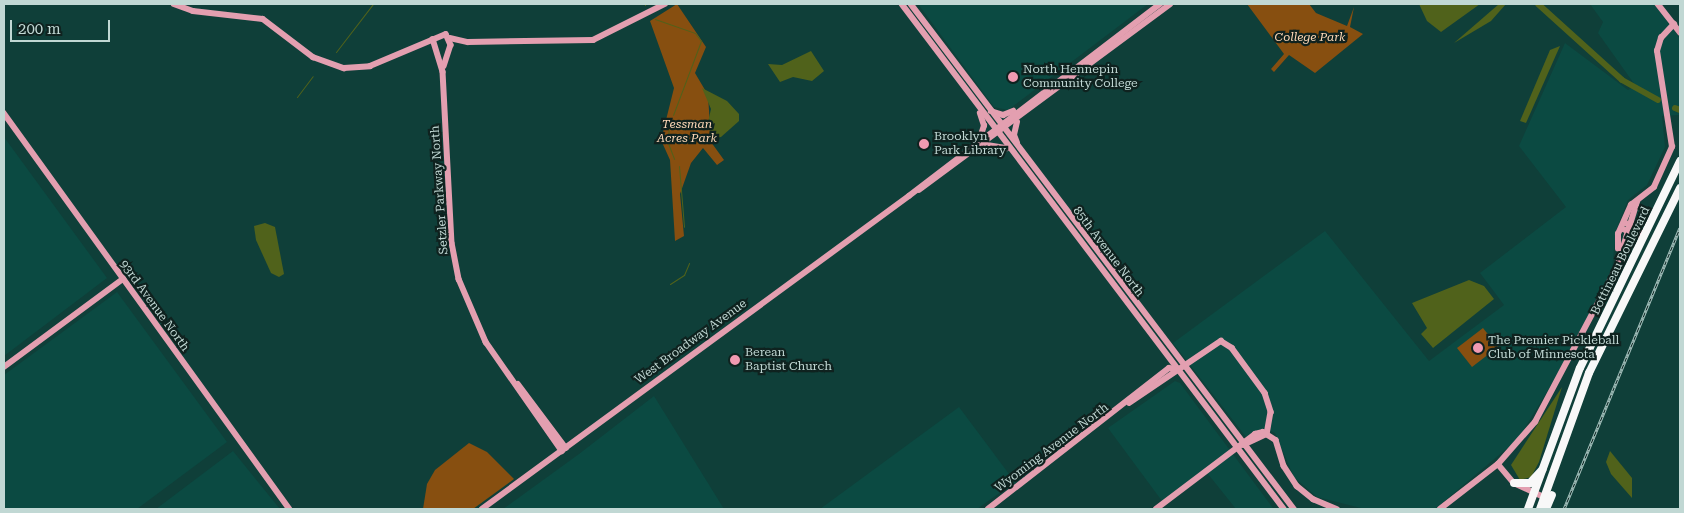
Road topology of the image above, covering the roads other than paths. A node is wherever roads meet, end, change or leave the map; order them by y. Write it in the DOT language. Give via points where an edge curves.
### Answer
graph roads {
  1 [pos="174,4"];
  2 [pos="665,4"];
  3 [pos="902,4"];
  4 [pos="911,4"];
  5 [pos="1160,4"];
  6 [pos="1170,4"];
  7 [pos="1658,4"];
  8 [pos="1674,24"];
  9 [pos="1680,32"];
  10 [pos="449,38"];
  11 [pos="433,39"];
  12 [pos="468,42"];
  13 [pos="932,45"];
  14 [pos="416,46"];
  15 [pos="435,49"];
  16 [pos="448,50"];
  17 [pos="443,72"];
  18 [pos="1034,99"];
  19 [pos="988,108"];
  20 [pos="4,113"];
  21 [pos="1019,119"];
  22 [pos="1002,127"];
  23 [pos="996,132"];
  24 [pos="977,146"];
  25 [pos="1009,149"];
  26 [pos="1680,161"];
  27 [pos="1044,184"];
  28 [pos="1680,188"];
  29 [pos="1624,226"];
  30 [pos="1647,237"];
  31 [pos="123,279"];
  32 [pos="1182,365"];
  33 [pos="4,367"];
  34 [pos="1176,369"];
  35 [pos="1570,431"];
  36 [pos="1267,434"];
  37 [pos="1244,445"];
  38 [pos="564,449"];
  39 [pos="1238,449"];
  40 [pos="1498,464"];
  41 [pos="1547,465"];
  42 [pos="1514,483"];
  43 [pos="1546,498"];
  44 [pos="1530,503"];
  45 [pos="1325,508"];
  46 [pos="290,509"];
  47 [pos="482,509"];
  48 [pos="988,509"];
  49 [pos="1156,509"];
  50 [pos="1284,509"];
  51 [pos="1294,509"];
  52 [pos="1338,509"];
  53 [pos="1440,509"];
  54 [pos="1540,509"];
  55 [pos="1546,509"];
  1 -- 14 [label="street" via="193,11 263,19 313,57 339,67 370,66"];
  2 -- 12 [label="street" via="593,40"];
  3 -- 13 [label="street, 85th Avenue North"];
  4 -- 19 [label="street, 85th Avenue North"];
  5 -- 18 [label="street, West Broadway Avenue"];
  6 -- 21 [label="street, West Broadway Avenue"];
  7 -- 8 [label="street"];
  8 -- 9 [label="street"];
  8 -- 29 [label="street" via="1659,40 1657,51 1672,147 1654,187 1637,202"];
  10 -- 11 [label="street" via="440,34"];
  10 -- 12 [label="street"];
  10 -- 16 [label="street, Setzler Parkway North"];
  11 -- 14 [label="street"];
  11 -- 15 [label="street, Setzler Parkway North"];
  12 -- 16 [label="street"];
  13 -- 23 [label="street, 85th Avenue North"];
  13 -- 24 [label="street" via="982,118 983,132"];
  14 -- 15 [label="street"];
  15 -- 16 [label="street"];
  15 -- 17 [label="street, Setzler Parkway North"];
  16 -- 17 [label="street, Setzler Parkway North"];
  17 -- 38 [label="street, Setzler Parkway North" via="455,261 478,328"];
  18 -- 19 [label="street" via="1006,114"];
  18 -- 22 [label="street, West Broadway Avenue"];
  19 -- 22 [label="street, 85th Avenue North"];
  20 -- 31 [label="street, 93rd Avenue North"];
  21 -- 22 [label="street, West Broadway Avenue"];
  21 -- 27 [label="street" via="1014,138"];
  22 -- 23 [label="street, West Broadway Avenue"];
  22 -- 27 [label="street, 85th Avenue North"];
  23 -- 24 [label="street, West Broadway Avenue"];
  23 -- 25 [label="street, 85th Avenue North"];
  24 -- 25 [label="street" via="994,143"];
  24 -- 38 [label="street, West Broadway Avenue"];
  25 -- 34 [label="street, 85th Avenue North"];
  26 -- 30 [label="highway, Bottineau Boulevard"];
  27 -- 32 [label="street, 85th Avenue North"];
  28 -- 35 [label="highway, Bottineau Boulevard" via="1589,373"];
  29 -- 30 [label="street"];
  29 -- 40 [label="street" via="1619,258 1539,415"];
  30 -- 41 [label="highway, Bottineau Boulevard" via="1576,376"];
  31 -- 33 [label="street"];
  31 -- 46 [label="street, 93rd Avenue North"];
  32 -- 34 [label="street, Wyoming Avenue North"];
  32 -- 36 [label="street, Wyoming Avenue North" via="1221,341 1232,348 1264,393 1271,412"];
  32 -- 37 [label="street, 85th Avenue North"];
  34 -- 39 [label="street, 85th Avenue North"];
  34 -- 48 [label="street, Wyoming Avenue North" via="1169,368"];
  35 -- 43 [label="highway, Bottineau Boulevard"];
  35 -- 55 [label="highway"];
  36 -- 37 [label="street"];
  36 -- 45 [label="street" via="1276,440 1292,480"];
  37 -- 39 [label="street"];
  37 -- 51 [label="street, 85th Avenue North"];
  38 -- 47 [label="street, West Broadway Avenue"];
  39 -- 49 [label="street"];
  39 -- 50 [label="street, 85th Avenue North"];
  40 -- 42 [label="street"];
  40 -- 53 [label="street"];
  41 -- 42 [label="highway" via="1530,483"];
  41 -- 44 [label="highway, Bottineau Boulevard"];
  42 -- 44 [label="street"];
  43 -- 44 [label="street"];
  43 -- 54 [label="highway, Bottineau Boulevard"];
  45 -- 52 [label="street"];
}
